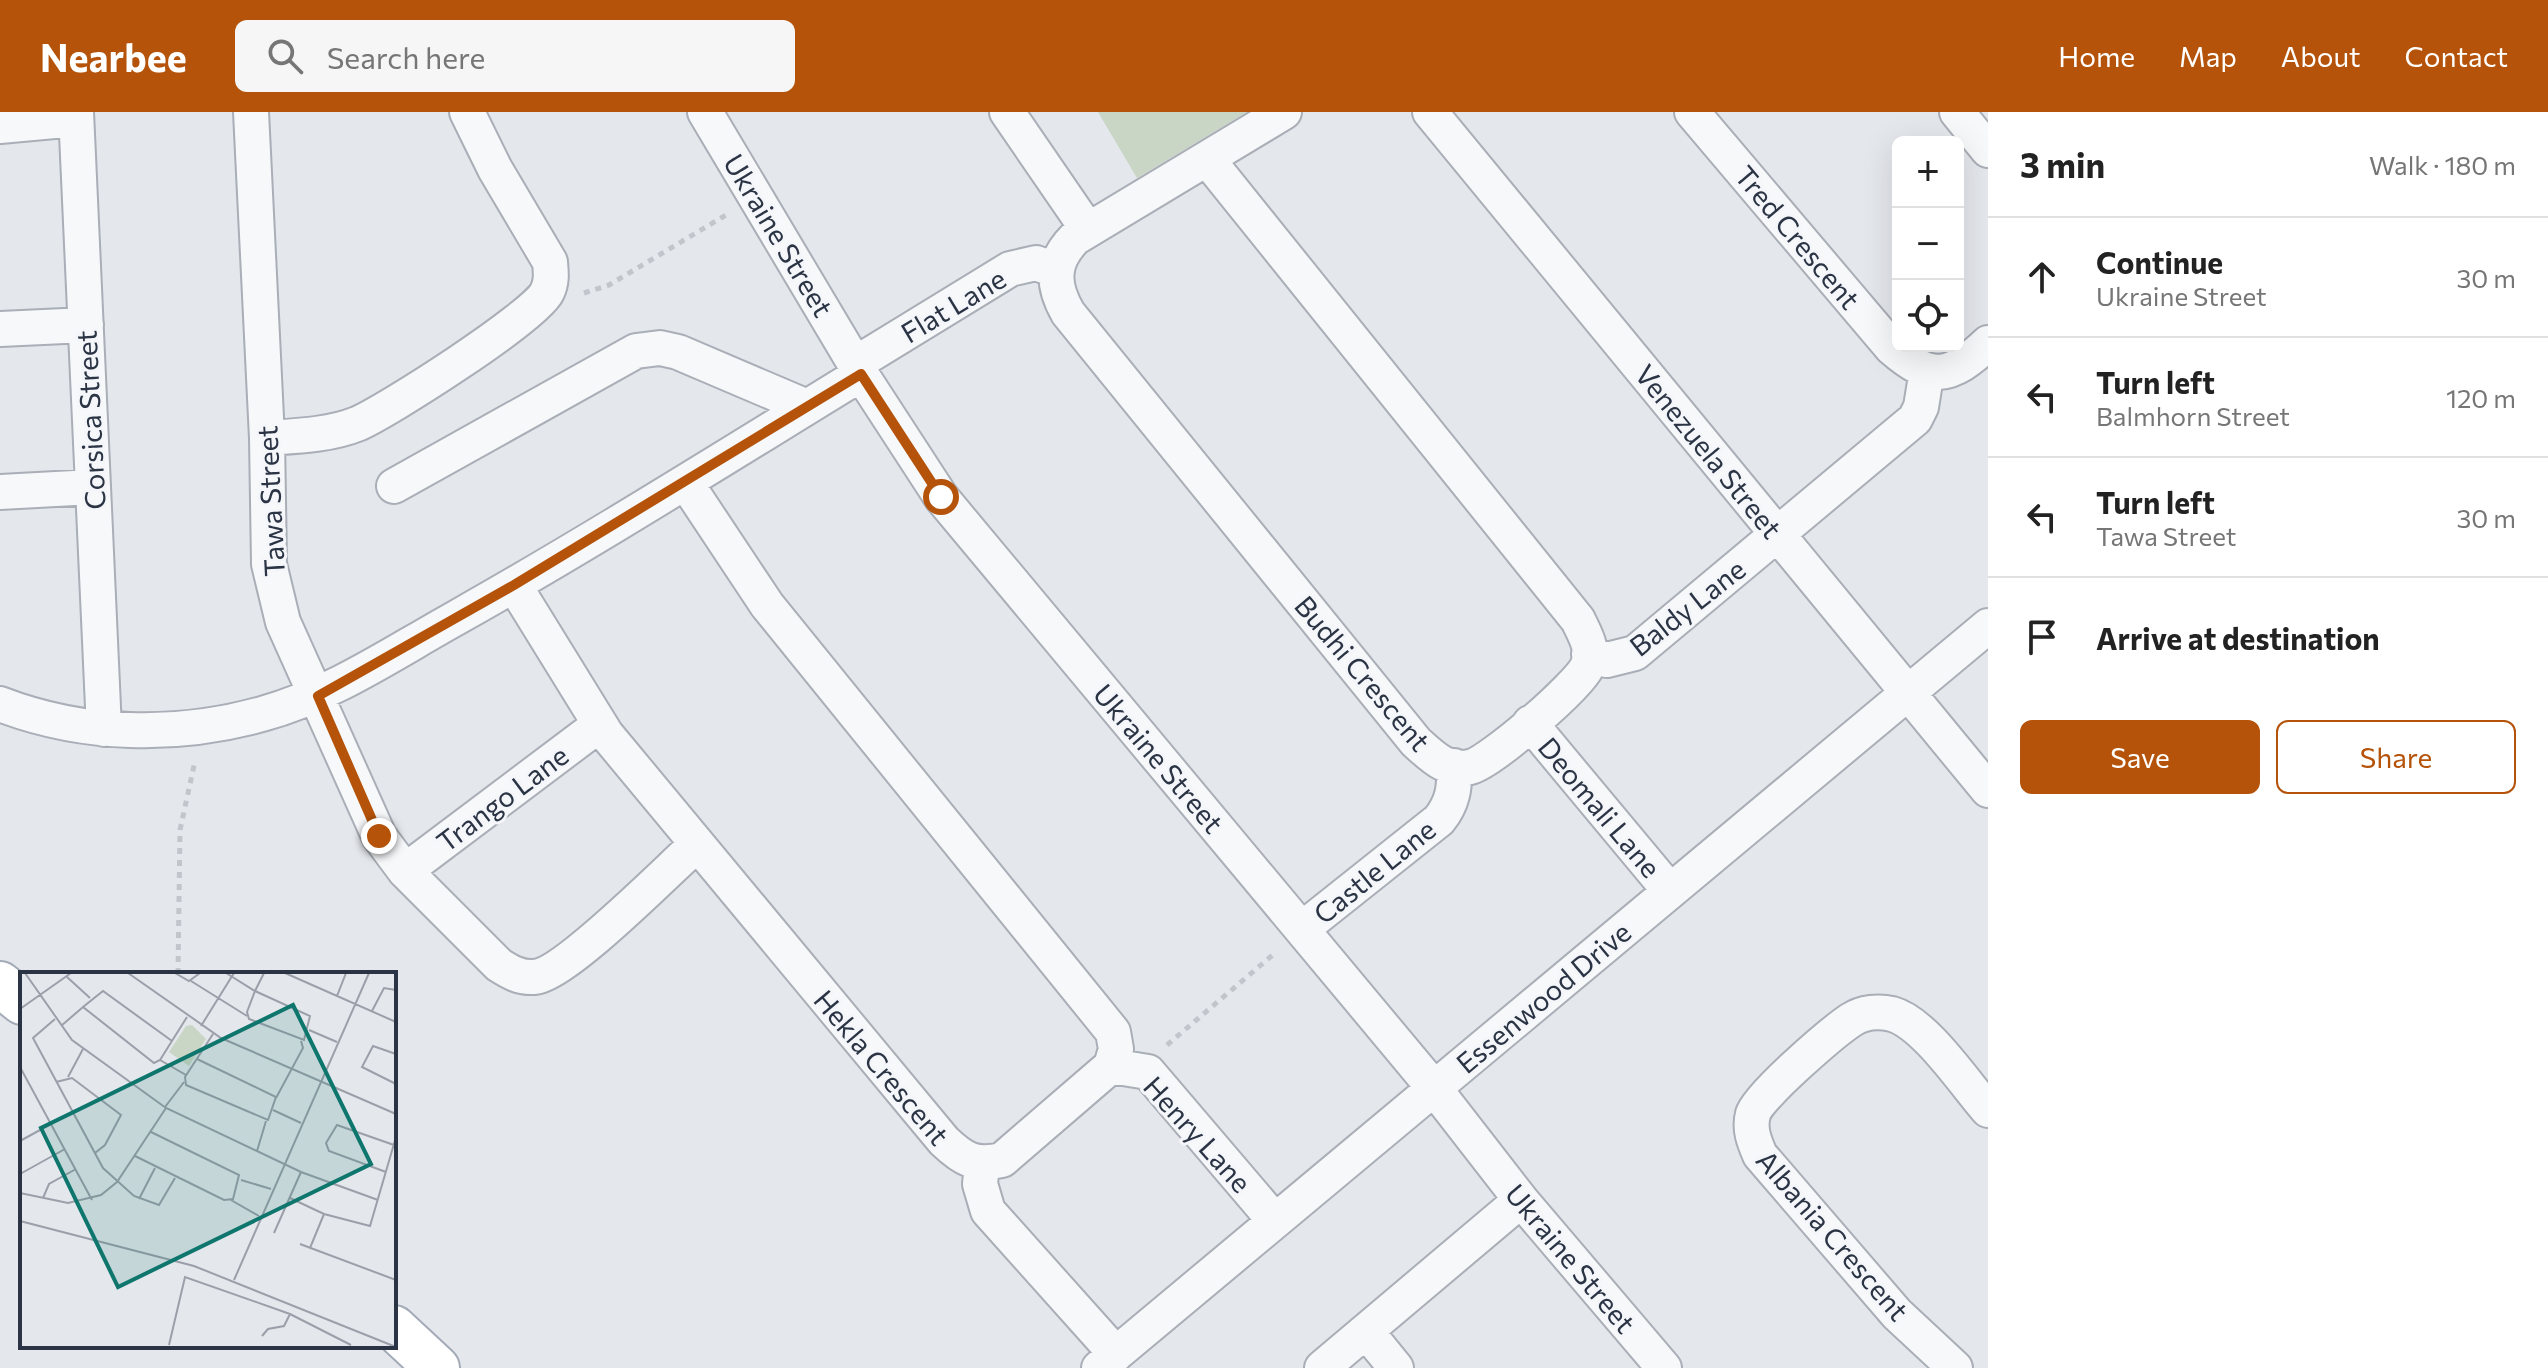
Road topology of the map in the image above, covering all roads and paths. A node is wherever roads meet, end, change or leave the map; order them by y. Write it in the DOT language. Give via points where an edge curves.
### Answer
graph roads {
  1 [pos="251,112"];
  2 [pos="467,112"];
  3 [pos="705,112"];
  4 [pos="1007,112"];
  5 [pos="1284,112"];
  6 [pos="1430,112"];
  7 [pos="1692,112"];
  8 [pos="1957,112"];
  9 [pos="76,116"];
  10 [pos="0,126"];
  11 [pos="1988,150"];
  12 [pos="1208,160"];
  13 [pos="757,197"];
  14 [pos="1088,230"];
  15 [pos="1055,270"];
  16 [pos="547,294"];
  17 [pos="86,325"];
  18 [pos="0,329"];
  19 [pos="1988,343"];
  20 [pos="858,369"];
  21 [pos="1927,370"];
  22 [pos="807,407"];
  23 [pos="267,438"];
  24 [pos="686,483"];
  25 [pos="394,486"];
  26 [pos="93,487"];
  27 [pos="0,492"];
  28 [pos="1778,534"];
  29 [pos="514,585"];
  30 [pos="1988,626"];
  31 [pos="1589,654"];
  32 [pos="1908,693"];
  33 [pos="318,696"];
  34 [pos="0,704"];
  35 [pos="1530,723"];
  36 [pos="599,725"];
  37 [pos="104,729"];
  38 [pos="197,750"];
  39 [pos="1454,766"];
  40 [pos="1988,790"];
  41 [pos="696,845"];
  42 [pos="405,871"];
  43 [pos="1670,891"];
  44 [pos="1302,929"];
  45 [pos="178,972"];
  46 [pos="0,984"];
  47 [pos="20,1000"];
  48 [pos="1114,1058"];
  49 [pos="1434,1088"];
  50 [pos="1988,1110"];
  51 [pos="982,1164"];
  52 [pos="1521,1200"];
  53 [pos="1275,1221"];
  54 [pos="396,1330"];
  55 [pos="1366,1331"];
  56 [pos="1107,1361"];
  57 [pos="437,1368"];
  58 [pos="1322,1368"];
  59 [pos="1396,1368"];
  60 [pos="1664,1368"];
  61 [pos="1955,1368"];
  1 -- 23 [label="street, Tawa Street"];
  2 -- 16 [label="street" via="550,262"];
  3 -- 13 [label="street, Ukraine Street"];
  4 -- 14 [label="street"];
  5 -- 12 [label="street"];
  6 -- 28 [label="street, Venezuela Street"];
  7 -- 21 [label="street, Tred Crescent" via="1892,348 1916,369"];
  8 -- 11 [label="street"];
  9 -- 10 [label="street"];
  9 -- 17 [label="street, Corsica Street"];
  12 -- 14 [label="street"];
  12 -- 31 [label="street" via="1578,620"];
  13 -- 16 [label="path" via="609,285 582,293"];
  13 -- 20 [label="street, Ukraine Street"];
  14 -- 15 [label="street" via="1064,249"];
  15 -- 20 [label="street, Flat Lane" via="1036,263 1010,269"];
  15 -- 39 [label="street, Budhi Crescent" via="1056,292 1068,313 1416,742 1442,765"];
  16 -- 23 [label="street" via="503,333 358,424"];
  17 -- 18 [label="street"];
  17 -- 26 [label="street, Corsica Street"];
  19 -- 21 [label="street" via="1968,362 1943,373"];
  20 -- 22 [label="street, Flat Lane"];
  20 -- 44 [label="street, Ukraine Street" via="941,497"];
  21 -- 28 [label="street, Baldy Lane" via="1915,419"];
  22 -- 24 [label="street, Flat Lane"];
  22 -- 25 [label="street" via="678,352 636,351"];
  23 -- 33 [label="street, Tawa Street" via="269,564 283,622"];
  24 -- 29 [label="street, Flat Lane"];
  24 -- 48 [label="street" via="767,605 1113,1032"];
  26 -- 27 [label="street"];
  26 -- 37 [label="street, Corsica Street"];
  28 -- 31 [label="street, Baldy Lane" via="1635,653 1607,660"];
  28 -- 32 [label="street, Venezuela Street"];
  29 -- 33 [label="street, Flat Lane"];
  29 -- 36 [label="street, Hekla Crescent"];
  30 -- 32 [label="street, Essenwood Drive"];
  31 -- 35 [label="street, Budhi Crescent" via="1588,666 1575,683"];
  32 -- 40 [label="street, Venezuela Street"];
  32 -- 43 [label="street, Essenwood Drive"];
  33 -- 37 [label="street, Flat Lane" via="219,724 175,730"];
  33 -- 42 [label="street, Tawa Street" via="367,815"];
  34 -- 37 [label="street, Flat Lane"];
  35 -- 39 [label="street, Budhi Crescent" via="1494,755 1469,767"];
  35 -- 43 [label="street, Deomali Lane"];
  36 -- 41 [label="street, Hekla Crescent"];
  36 -- 42 [label="street, Trango Lane"];
  38 -- 45 [label="path" via="180,830"];
  39 -- 44 [label="street, Castle Lane" via="1455,788 1439,820"];
  41 -- 42 [label="street, Tawa Street" via="550,973 522,976 499,965"];
  41 -- 51 [label="street, Hekla Crescent" via="944,1141 963,1159"];
  43 -- 49 [label="street, Essenwood Drive"];
  44 -- 48 [label="path" via="1167,1045"];
  44 -- 49 [label="street, Ukraine Street"];
  46 -- 47 [label="main road"];
  48 -- 51 [label="street" via="1018,1150"];
  48 -- 53 [label="street, Henry Lane" via="1148,1072"];
  49 -- 52 [label="street, Ukraine Street"];
  49 -- 53 [label="street, Essenwood Drive"];
  50 -- 61 [label="street, Albania Crescent" via="1915,1026 1873,1012 1852,1019 1765,1094 1753,1111 1751,1134 1760,1155 1897,1314"];
  51 -- 56 [label="street" via="980,1184 988,1211"];
  52 -- 55 [label="street"];
  52 -- 60 [label="street, Ukraine Street"];
  53 -- 56 [label="street, Essenwood Drive"];
  54 -- 57 [label="main road"];
  55 -- 58 [label="street"];
  55 -- 59 [label="street"];
}
